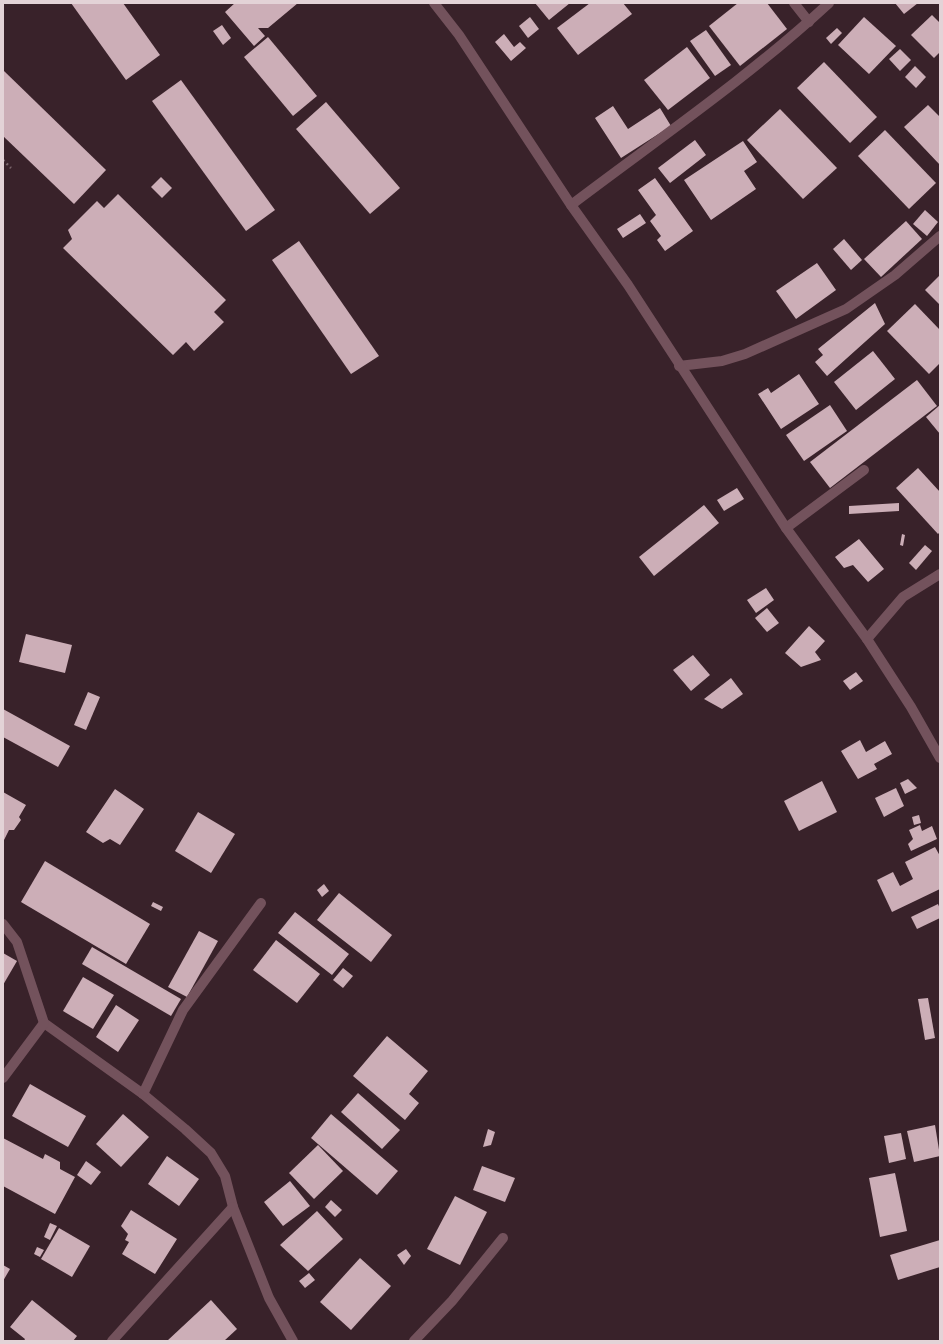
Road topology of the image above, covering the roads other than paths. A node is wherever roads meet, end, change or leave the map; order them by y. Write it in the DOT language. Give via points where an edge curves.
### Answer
graph roads {
  1 [pos="434,3"];
  2 [pos="794,3"];
  3 [pos="829,3"];
  4 [pos="809,22"];
  5 [pos="571,205"];
  6 [pos="940,236"];
  7 [pos="679,366"];
  8 [pos="864,470"];
  9 [pos="786,528"];
  10 [pos="940,574"];
  11 [pos="867,638"];
  12 [pos="940,758"];
  13 [pos="261,903"];
  14 [pos="3,924"];
  15 [pos="44,1023"];
  16 [pos="3,1078"];
  17 [pos="143,1094"];
  18 [pos="233,1207"];
  19 [pos="503,1238"];
  20 [pos="112,1341"];
  21 [pos="293,1341"];
  22 [pos="414,1341"];
  1 -- 5 [label="street" via="459,35"];
  2 -- 4 [label="street"];
  3 -- 4 [label="street"];
  4 -- 5 [label="street" via="716,97"];
  5 -- 7 [label="street" via="628,285"];
  6 -- 7 [label="street" via="895,275 846,309 745,354 722,361"];
  7 -- 9 [label="street"];
  8 -- 9 [label="street"];
  9 -- 11 [label="street"];
  10 -- 11 [label="street" via="903,597"];
  11 -- 12 [label="street"];
  13 -- 17 [label="street" via="183,1010"];
  14 -- 15 [label="street" via="17,942"];
  15 -- 16 [label="street"];
  15 -- 17 [label="street"];
  17 -- 18 [label="street" via="211,1153 225,1176"];
  18 -- 20 [label="street"];
  18 -- 21 [label="street" via="269,1298"];
  19 -- 22 [label="street" via="452,1301"];
}
